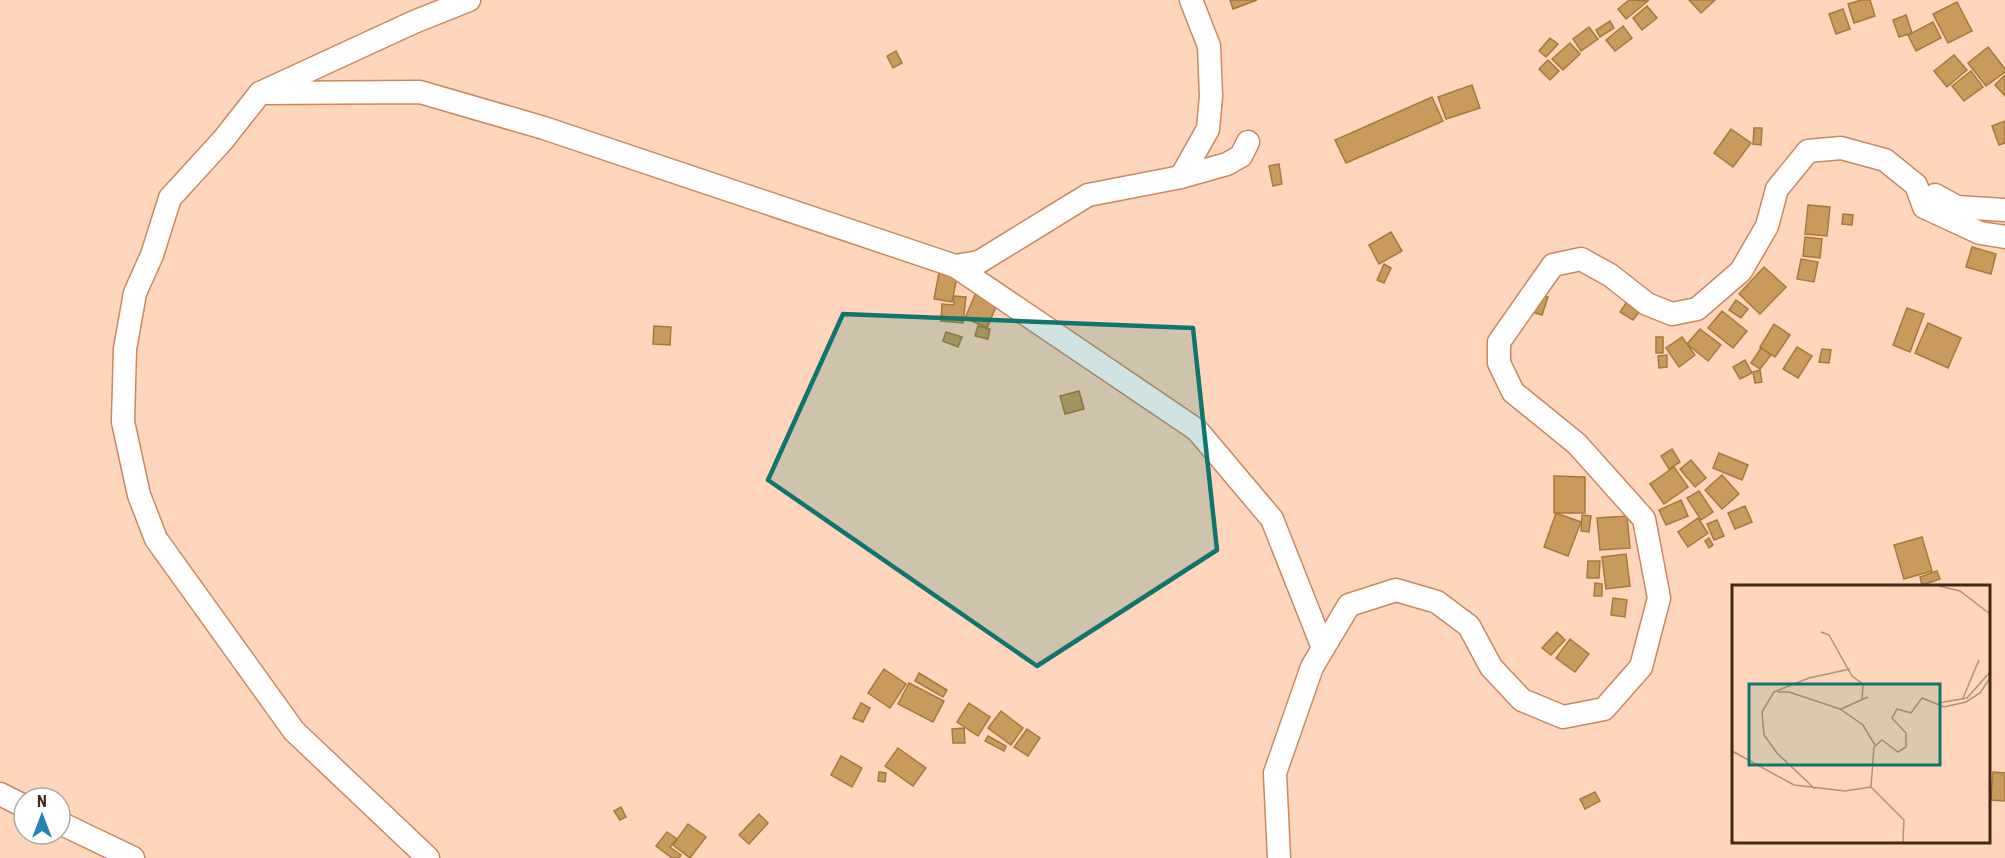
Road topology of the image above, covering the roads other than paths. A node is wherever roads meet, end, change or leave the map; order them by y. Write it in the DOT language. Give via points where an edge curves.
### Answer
graph roads {
  1 [pos="469,0"];
  2 [pos="1191,0"];
  3 [pos="260,93"];
  4 [pos="1248,142"];
  5 [pos="1181,177"];
  6 [pos="1916,185"];
  7 [pos="2005,210"];
  8 [pos="2005,237"];
  9 [pos="955,266"];
  10 [pos="1323,648"];
  11 [pos="72,829"];
  12 [pos="133,858"];
  13 [pos="428,858"];
  14 [pos="1279,858"];
  1 -- 3 [label="street"];
  2 -- 5 [label="street" via="1209,46 1210,96 1208,129"];
  3 -- 9 [label="street" via="420,92 544,128"];
  3 -- 13 [label="street" via="170,198 135,293 125,349 123,423 139,495 156,539 294,730"];
  4 -- 5 [label="street" via="1241,156 1227,164"];
  5 -- 9 [label="street" via="1088,195 979,262"];
  6 -- 7 [label="street" via="1958,207"];
  6 -- 8 [label="street" via="1924,207 1980,233"];
  6 -- 10 [label="street" via="1885,160 1841,148 1808,151 1777,189 1767,226 1741,272 1697,309 1672,315 1647,304 1610,275 1581,259 1553,265 1499,342 1499,363 1513,392 1577,444 1644,519 1659,598 1641,667 1604,709 1563,717 1522,700 1491,667 1469,626 1437,602 1396,590 1349,605"];
  9 -- 10 [label="street" via="1197,430 1272,519"];
  10 -- 14 [label="street" via="1312,667 1275,773"];
  11 -- 12 [label="street"];
}
